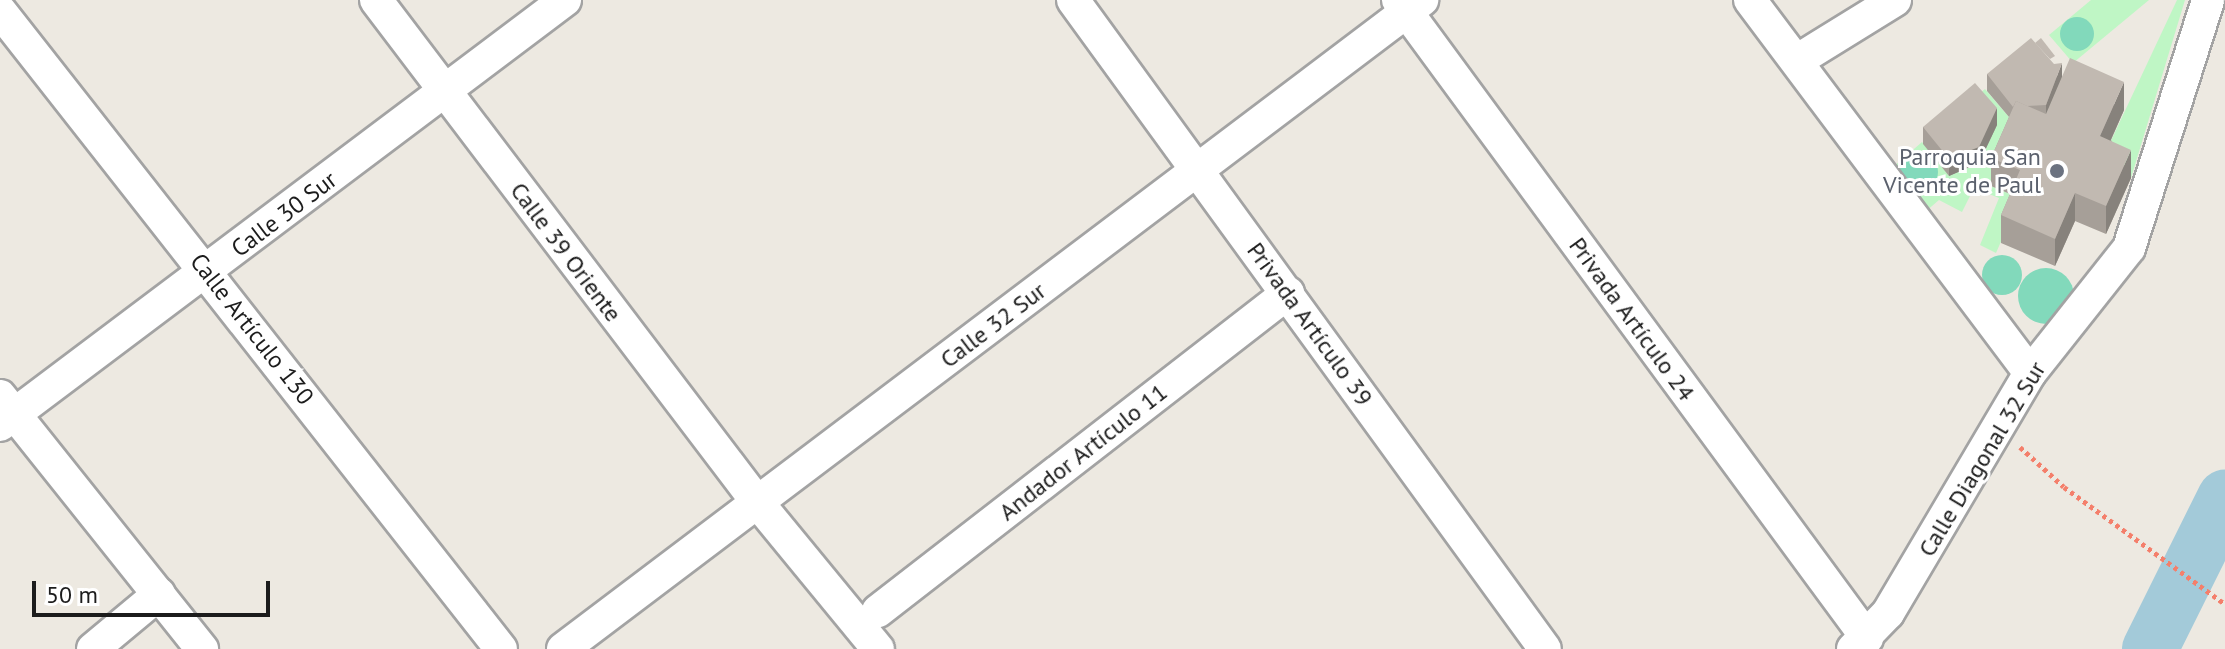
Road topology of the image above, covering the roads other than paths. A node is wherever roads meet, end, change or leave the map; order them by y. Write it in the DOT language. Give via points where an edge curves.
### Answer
graph roads {
  1 [pos="376,0"];
  2 [pos="565,0"];
  3 [pos="1073,0"];
  4 [pos="1750,0"];
  5 [pos="1895,0"];
  6 [pos="2208,0"];
  7 [pos="1409,4"];
  8 [pos="0,11"];
  9 [pos="1798,60"];
  10 [pos="444,92"];
  11 [pos="1198,169"];
  12 [pos="208,272"];
  13 [pos="1288,293"];
  14 [pos="2030,373"];
  15 [pos="5,412"];
  16 [pos="758,503"];
  17 [pos="159,594"];
  18 [pos="878,611"];
  19 [pos="1860,644"];
  20 [pos="877,648"];
  21 [pos="93,649"];
  22 [pos="202,649"];
  23 [pos="501,649"];
  24 [pos="563,649"];
  25 [pos="1545,649"];
  1 -- 10 [label="street, Calle 39 Oriente"];
  2 -- 10 [label="street, Calle 30 Sur"];
  3 -- 11 [label="street, Privada Artículo 39"];
  4 -- 9 [label="street"];
  5 -- 9 [label="street"];
  6 -- 14 [label="street, Calle Diagonal 32 Sur" via="2129,248"];
  7 -- 11 [label="street, Calle 32 Sur"];
  7 -- 19 [label="street, Privada Artículo 24"];
  8 -- 12 [label="street, Calle Artículo 130"];
  9 -- 14 [label="street"];
  10 -- 12 [label="street, Calle 30 Sur"];
  10 -- 16 [label="street, Calle 39 Oriente"];
  11 -- 13 [label="street, Privada Artículo 39"];
  11 -- 16 [label="street, Calle 32 Sur"];
  12 -- 15 [label="street, Calle 30 Sur"];
  12 -- 23 [label="street, Calle Artículo 130"];
  13 -- 18 [label="street, Andador Artículo 11"];
  13 -- 25 [label="street, Privada Artículo 39"];
  14 -- 19 [label="street, Calle Diagonal 32 Sur" via="1888,613"];
  15 -- 17 [label="street"];
  16 -- 20 [label="street, Calle 39 Oriente"];
  16 -- 24 [label="street, Calle 32 Sur"];
  17 -- 21 [label="street"];
  17 -- 22 [label="street"];
}
